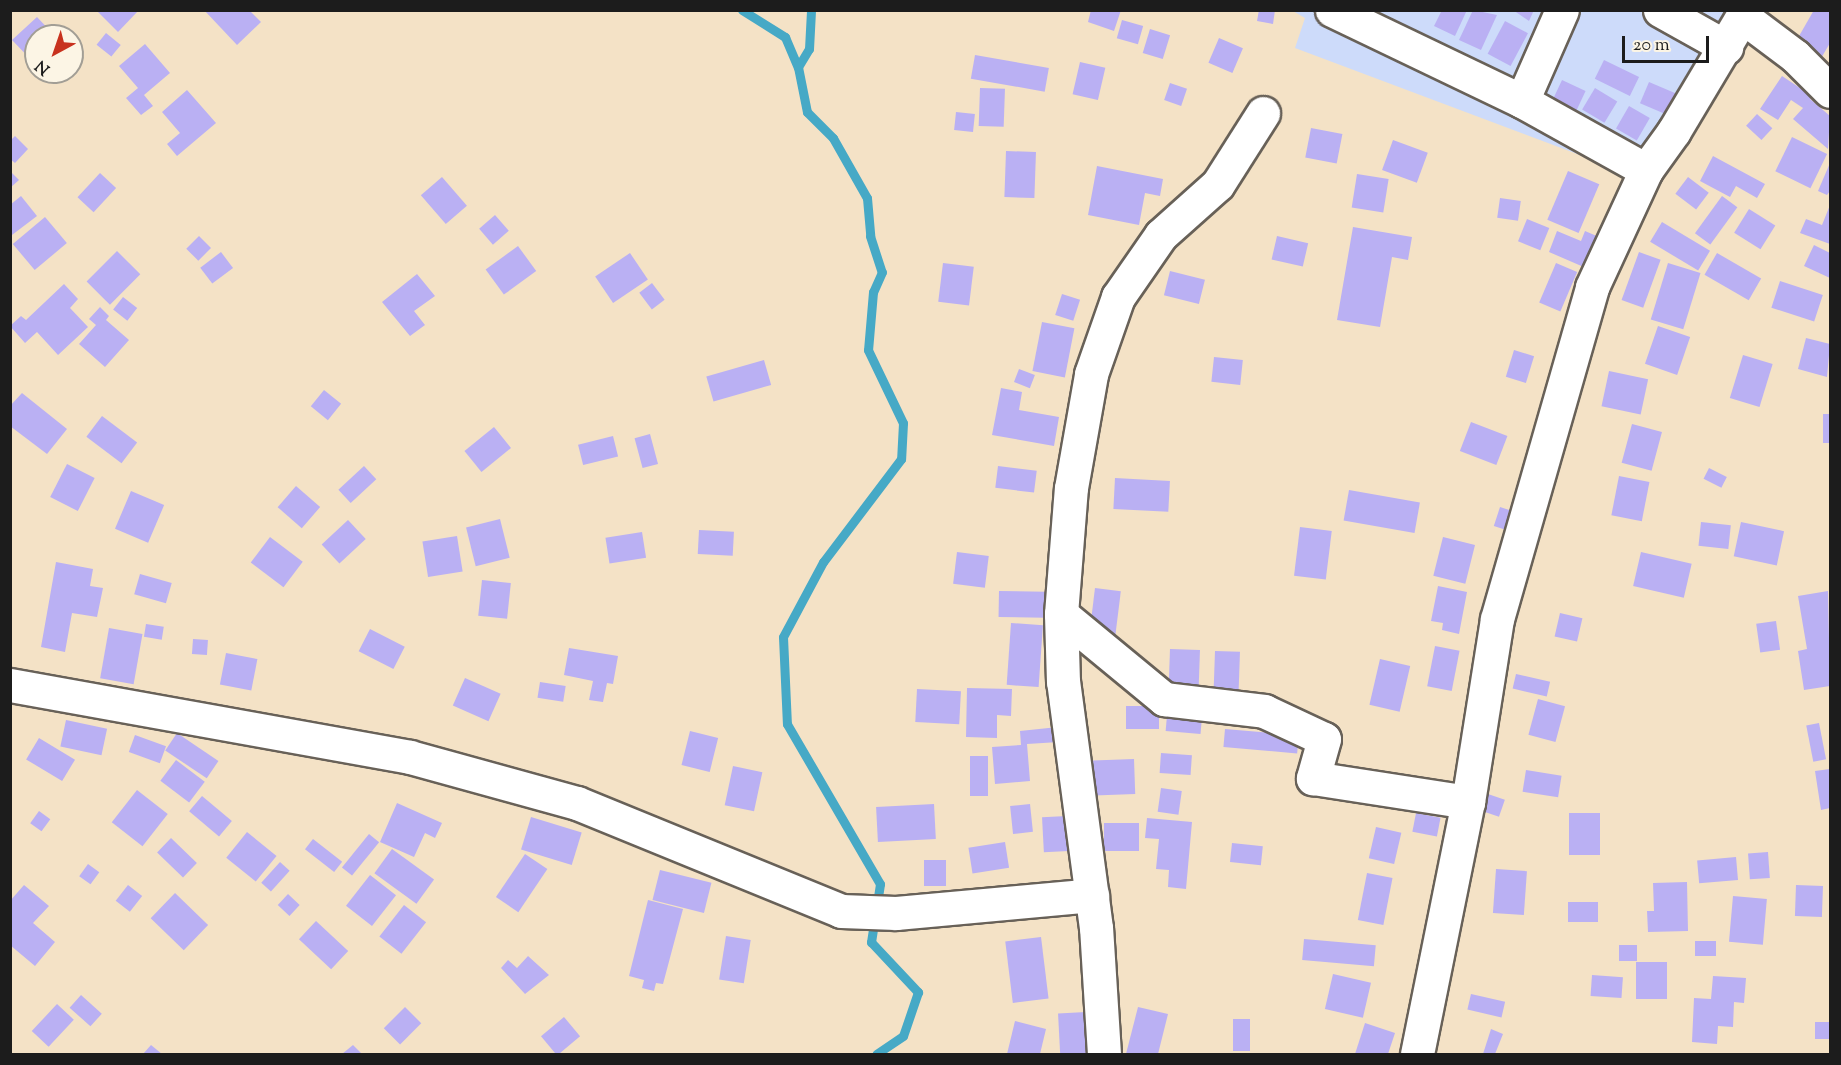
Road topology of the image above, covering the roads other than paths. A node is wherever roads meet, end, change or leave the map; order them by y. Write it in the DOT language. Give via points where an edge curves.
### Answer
graph roads {
  1 [pos="1332,10"];
  2 [pos="1562,10"];
  3 [pos="1660,10"];
  4 [pos="1745,14"];
  5 [pos="1726,47"];
  6 [pos="1830,91"];
  7 [pos="1522,101"];
  8 [pos="1263,114"];
  9 [pos="1646,170"];
  10 [pos="1061,614"];
  11 [pos="10,685"];
  12 [pos="1468,802"];
  13 [pos="1092,895"];
  14 [pos="1104,1054"];
  15 [pos="1417,1054"];
  1 -- 7 [label="street"];
  2 -- 7 [label="street"];
  3 -- 5 [label="street"];
  4 -- 5 [label="street"];
  4 -- 6 [label="street"];
  5 -- 9 [label="street"];
  7 -- 9 [label="street"];
  8 -- 10 [label="street" via="1218,184 1161,235 1118,297 1091,374 1071,488"];
  9 -- 12 [label="street" via="1592,287 1527,511 1497,619"];
  10 -- 12 [label="street" via="1164,699 1264,711 1324,739 1313,778"];
  10 -- 13 [label="street" via="1063,682"];
  11 -- 13 [label="street" via="410,757 577,803 841,911 896,913"];
  12 -- 15 [label="street"];
  13 -- 14 [label="street"];
}
